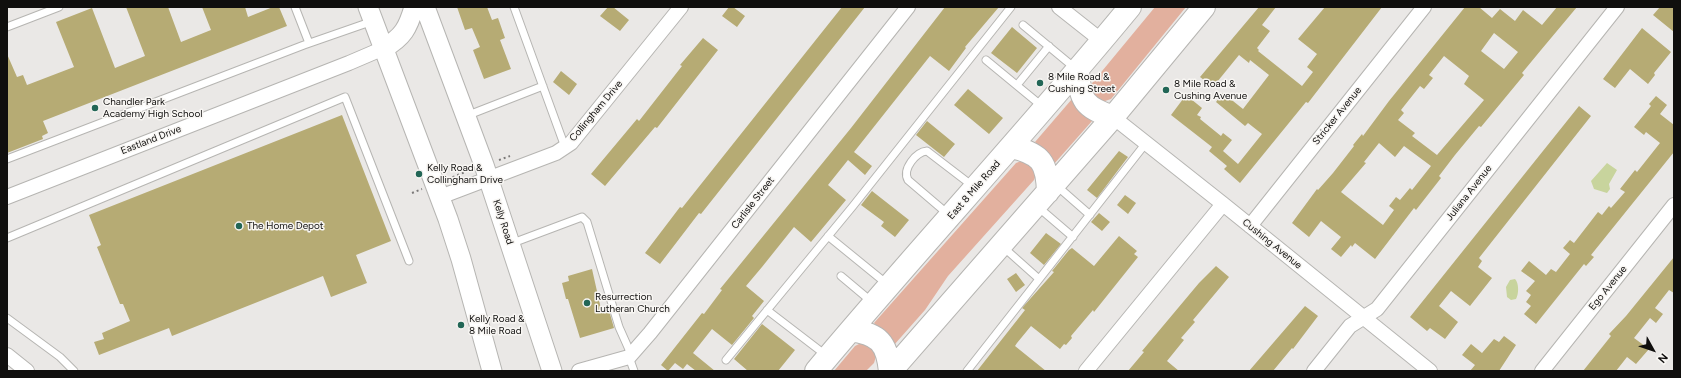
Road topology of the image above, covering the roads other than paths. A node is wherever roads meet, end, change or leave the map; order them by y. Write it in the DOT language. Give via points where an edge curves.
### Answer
graph roads {
  1 [pos="59,7"];
  2 [pos="295,7"];
  3 [pos="414,7"];
  4 [pos="425,7"];
  5 [pos="514,7"];
  6 [pos="681,7"];
  7 [pos="908,7"];
  8 [pos="1011,7"];
  9 [pos="1059,7"];
  10 [pos="1130,7"];
  11 [pos="1204,7"];
  12 [pos="1424,7"];
  13 [pos="1617,7"];
  14 [pos="371,14"];
  15 [pos="1023,25"];
  16 [pos="7,28"];
  17 [pos="1102,41"];
  18 [pos="309,43"];
  19 [pos="1049,46"];
  20 [pos="384,48"];
  21 [pos="986,60"];
  22 [pos="1078,70"];
  23 [pos="1016,85"];
  24 [pos="543,86"];
  25 [pos="1045,109"];
  26 [pos="466,116"];
  27 [pos="1113,118"];
  28 [pos="1146,143"];
  29 [pos="565,147"];
  30 [pos="1012,147"];
  31 [pos="7,159"];
  32 [pos="489,179"];
  33 [pos="975,189"];
  34 [pos="1047,194"];
  35 [pos="7,197"];
  36 [pos="440,197"];
  37 [pos="1223,204"];
  38 [pos="1674,205"];
  39 [pos="1090,215"];
  40 [pos="950,216"];
  41 [pos="1250,226"];
  42 [pos="828,236"];
  43 [pos="7,237"];
  44 [pos="1072,237"];
  45 [pos="510,244"];
  46 [pos="1001,245"];
  47 [pos="409,261"];
  48 [pos="841,276"];
  49 [pos="1039,279"];
  50 [pos="889,286"];
  51 [pos="873,304"];
  52 [pos="767,310"];
  53 [pos="7,318"];
  54 [pos="1362,318"];
  55 [pos="851,330"];
  56 [pos="7,355"];
  57 [pos="630,356"];
  58 [pos="726,360"];
  59 [pos="822,364"];
  60 [pos="27,371"];
  61 [pos="74,371"];
  62 [pos="492,371"];
  63 [pos="552,371"];
  64 [pos="579,371"];
  65 [pos="634,371"];
  66 [pos="891,371"];
  67 [pos="967,371"];
  68 [pos="1086,371"];
  69 [pos="1314,371"];
  70 [pos="1430,371"];
  71 [pos="1542,371"];
  1 -- 16 [label="lane"];
  2 -- 18 [label="lane"];
  3 -- 20 [label="street" via="401,36"];
  4 -- 26 [label="street, Kelly Road"];
  5 -- 24 [label="lane"];
  6 -- 29 [label="street, Collingham Drive" via="579,134"];
  7 -- 57 [label="street, Carlisle Street"];
  8 -- 42 [label="lane"];
  9 -- 17 [label="street"];
  10 -- 17 [label="highway, East 8 Mile Road"];
  11 -- 27 [label="highway"];
  12 -- 41 [label="street, Stricker Avenue"];
  13 -- 54 [label="street, Juliana Avenue" via="1377,309"];
  14 -- 18 [label="lane"];
  14 -- 20 [label="street"];
  15 -- 19 [label="lane"];
  17 -- 22 [label="highway, East 8 Mile Road"];
  18 -- 31 [label="lane"];
  19 -- 22 [label="lane"];
  19 -- 23 [label="lane"];
  20 -- 35 [label="street, Eastland Drive"];
  20 -- 36 [label="street"];
  21 -- 23 [label="lane"];
  22 -- 25 [label="highway, East 8 Mile Road"];
  22 -- 27 [label="highway" via="1079,90 1085,103"];
  23 -- 25 [label="lane"];
  24 -- 26 [label="lane"];
  24 -- 29 [label="lane"];
  25 -- 30 [label="highway, East 8 Mile Road"];
  26 -- 32 [label="street, Kelly Road"];
  27 -- 28 [label="street, Cushing Avenue"];
  27 -- 34 [label="highway"];
  28 -- 37 [label="street, Cushing Avenue"];
  28 -- 39 [label="lane"];
  29 -- 32 [label="street, Collingham Drive" via="556,153"];
  30 -- 33 [label="highway, East 8 Mile Road"];
  30 -- 34 [label="highway" via="1030,152 1039,158 1048,177"];
  32 -- 36 [label="street, Collingham Drive"];
  32 -- 45 [label="street, Kelly Road"];
  33 -- 40 [label="highway, East 8 Mile Road"];
  33 -- 40 [label="lane" via="927,151 918,154 906,169 905,175"];
  34 -- 39 [label="lane"];
  34 -- 44 [label="lane"];
  34 -- 46 [label="highway"];
  36 -- 62 [label="street" via="461,259"];
  37 -- 41 [label="street, Cushing Avenue"];
  37 -- 68 [label="street"];
  38 -- 71 [label="street, Ego Avenue"];
  39 -- 44 [label="lane"];
  40 -- 50 [label="highway, East 8 Mile Road"];
  41 -- 54 [label="street, Cushing Avenue"];
  42 -- 50 [label="lane"];
  42 -- 52 [label="lane"];
  43 -- 47 [label="lane" via="345,97"];
  44 -- 49 [label="lane"];
  45 -- 57 [label="lane" via="582,217 587,222"];
  45 -- 63 [label="street, Kelly Road"];
  46 -- 49 [label="lane"];
  46 -- 66 [label="highway"];
  48 -- 51 [label="lane"];
  49 -- 67 [label="lane"];
  50 -- 51 [label="highway, East 8 Mile Road"];
  51 -- 55 [label="highway, East 8 Mile Road"];
  52 -- 58 [label="lane"];
  52 -- 59 [label="lane"];
  53 -- 61 [label="lane" via="60,357"];
  54 -- 69 [label="street, Juliana Avenue" via="1350,326"];
  54 -- 70 [label="street, Cushing Avenue"];
  55 -- 59 [label="highway, East 8 Mile Road"];
  55 -- 66 [label="highway" via="869,333 879,339 887,352"];
  56 -- 60 [label="street"];
  57 -- 64 [label="street"];
  57 -- 65 [label="lane"];
}
